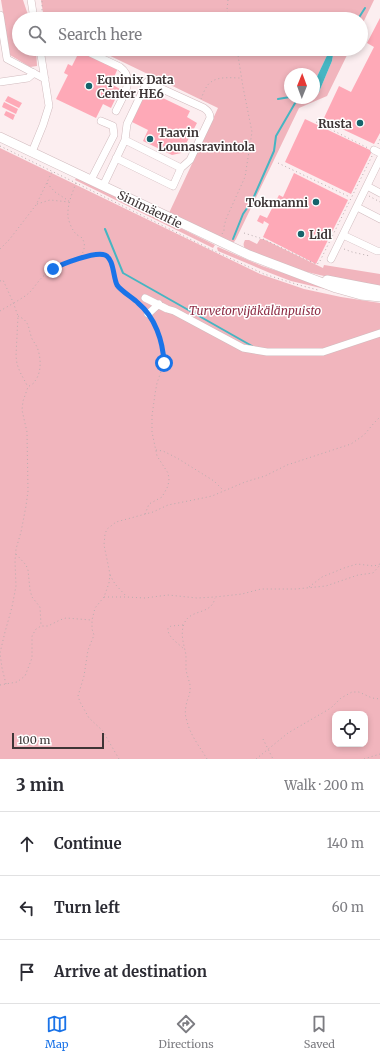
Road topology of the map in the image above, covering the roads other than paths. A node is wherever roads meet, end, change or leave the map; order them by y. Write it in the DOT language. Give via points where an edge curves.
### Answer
graph roads {
  1 [pos="31,0"];
  2 [pos="33,12"];
  3 [pos="0,15"];
  4 [pos="43,56"];
  5 [pos="97,56"];
  6 [pos="34,73"];
  7 [pos="45,79"];
  8 [pos="0,82"];
  9 [pos="116,110"];
  10 [pos="102,121"];
  11 [pos="0,137"];
  12 [pos="125,140"];
  13 [pos="32,152"];
  14 [pos="116,158"];
  15 [pos="380,159"];
  16 [pos="181,168"];
  17 [pos="91,180"];
  18 [pos="103,186"];
  19 [pos="367,186"];
  20 [pos="380,193"];
  21 [pos="356,207"];
  22 [pos="380,219"];
  23 [pos="343,234"];
  24 [pos="380,251"];
  25 [pos="331,259"];
  26 [pos="302,275"];
  27 [pos="380,290"];
  28 [pos="380,297"];
  29 [pos="145,298"];
  30 [pos="158,304"];
  31 [pos="148,314"];
  32 [pos="380,333"];
  1 -- 2 [label="lane"];
  3 -- 6 [label="lane" via="7,59"];
  4 -- 7 [label="lane"];
  5 -- 9 [label="lane" via="120,67 127,74 127,86"];
  6 -- 7 [label="lane"];
  6 -- 8 [label="lane" via="28,78"];
  7 -- 13 [label="lane" via="49,106"];
  10 -- 17 [label="lane" via="113,126 114,135"];
  11 -- 13 [label="main road, Sinimäentie"];
  12 -- 14 [label="lane"];
  12 -- 16 [label="lane"];
  12 -- 16 [label="lane" via="127,124 147,82 204,108 210,118 190,160"];
  13 -- 17 [label="main road, Sinimäentie"];
  14 -- 16 [label="lane" via="173,186"];
  14 -- 18 [label="lane"];
  15 -- 19 [label="lane"];
  17 -- 18 [label="main road, Sinimäentie"];
  18 -- 26 [label="main road, Sinimäentie" via="242,253"];
  19 -- 20 [label="lane"];
  19 -- 21 [label="lane"];
  21 -- 22 [label="lane"];
  21 -- 23 [label="lane"];
  23 -- 24 [label="lane"];
  23 -- 25 [label="lane"];
  26 -- 27 [label="main road, Sinimäentie"];
  26 -- 28 [label="main road, Sinimäentie" via="336,288"];
  29 -- 30 [label="lane"];
  30 -- 31 [label="lane"];
  30 -- 32 [label="lane" via="174,310 243,348 266,352 323,352"];
}
